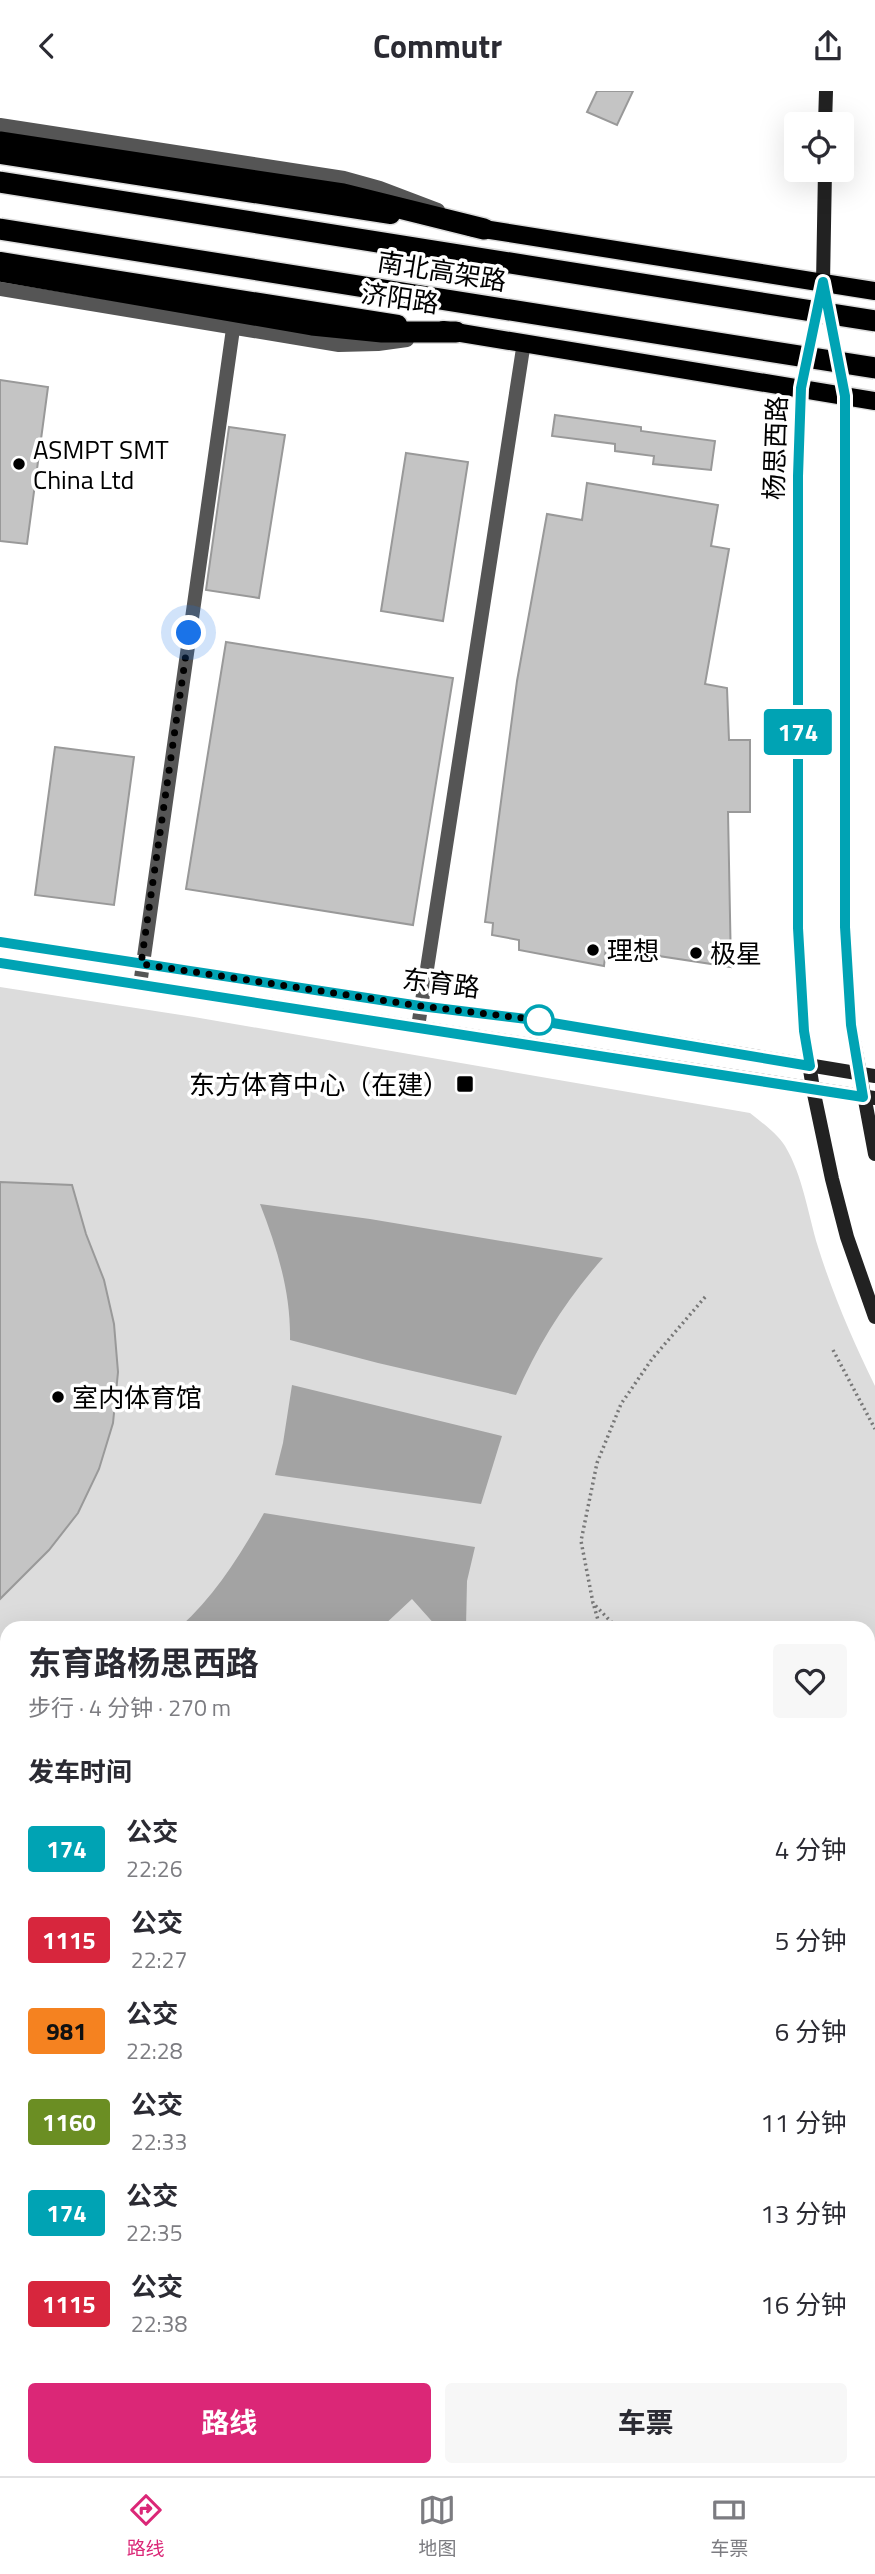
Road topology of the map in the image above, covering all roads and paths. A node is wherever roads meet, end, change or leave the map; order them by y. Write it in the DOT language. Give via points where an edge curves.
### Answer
graph roads {
  1 [pos="826,91"];
  2 [pos="825,112"];
  3 [pos="0,125"];
  4 [pos="0,142"];
  5 [pos="0,155"];
  6 [pos="0,182"];
  7 [pos="825,182"];
  8 [pos="0,229"];
  9 [pos="484,229"];
  10 [pos="0,261"];
  11 [pos="0,271"];
  12 [pos="823,282"];
  13 [pos="0,289"];
  14 [pos="875,291"];
  15 [pos="875,321"];
  16 [pos="233,329"];
  17 [pos="456,332"];
  18 [pos="524,342"];
  19 [pos="875,368"];
  20 [pos="801,388"];
  21 [pos="845,396"];
  22 [pos="875,401"];
  23 [pos="0,942"];
  24 [pos="0,964"];
  25 [pos="141,964"];
  26 [pos="140,985"];
  27 [pos="420,1006"];
  28 [pos="418,1027"];
  29 [pos="810,1066"];
  30 [pos="858,1073"];
  31 [pos="875,1076"];
  32 [pos="813,1089"];
  33 [pos="869,1097"];
  34 [pos="875,1154"];
  35 [pos="706,1296"];
  36 [pos="875,1317"];
  37 [pos="833,1350"];
  38 [pos="875,1429"];
  39 [pos="593,1603"];
  40 [pos="598,1621"];
  41 [pos="610,1621"];
  1 -- 2 [label="street"];
  3 -- 9 [label="street" via="344,178 413,199"];
  4 -- 9 [label="highway" via="343,194"];
  5 -- 9 [label="main road"];
  6 -- 15 [label="highway, 南北高架路, bridge"];
  7 -- 12 [label="street"];
  8 -- 19 [label="highway, 南北高架路, bridge"];
  9 -- 12 [label="main road"];
  10 -- 17 [label="main road, 济阳路"];
  11 -- 17 [label="highway" via="312,325 382,332"];
  12 -- 14 [label="main road"];
  12 -- 20 [label="street, 杨思西路"];
  12 -- 21 [label="street"];
  13 -- 16 [label="street"];
  16 -- 17 [label="street" via="339,345"];
  16 -- 25 [label="street"];
  17 -- 18 [label="main road, 济阳路"];
  18 -- 20 [label="main road, 济阳路"];
  18 -- 27 [label="street"];
  20 -- 21 [label="main road, 济阳路"];
  20 -- 29 [label="street, 杨思西路" via="798,928"];
  21 -- 22 [label="main road, 济阳路"];
  21 -- 30 [label="street" via="845,927"];
  23 -- 25 [label="street, 东育路"];
  24 -- 26 [label="street, 东育路"];
  25 -- 26 [label="street"];
  25 -- 27 [label="street, 东育路"];
  26 -- 28 [label="street, 东育路"];
  27 -- 28 [label="street"];
  27 -- 29 [label="street, 东育路" via="535,1020"];
  28 -- 32 [label="street, 东育路"];
  29 -- 30 [label="street, 东育路"];
  29 -- 32 [label="street, 杨思西路"];
  30 -- 31 [label="street, 东育路"];
  30 -- 33 [label="street"];
  32 -- 33 [label="street, 东育路"];
  32 -- 36 [label="street, 杨思西路" via="844,1225"];
  33 -- 34 [label="street"];
  35 -- 39 [label="path" via="621,1404 597,1463 580,1541"];
  37 -- 38 [label="path"];
  39 -- 40 [label="path"];
  39 -- 41 [label="path"];
}
